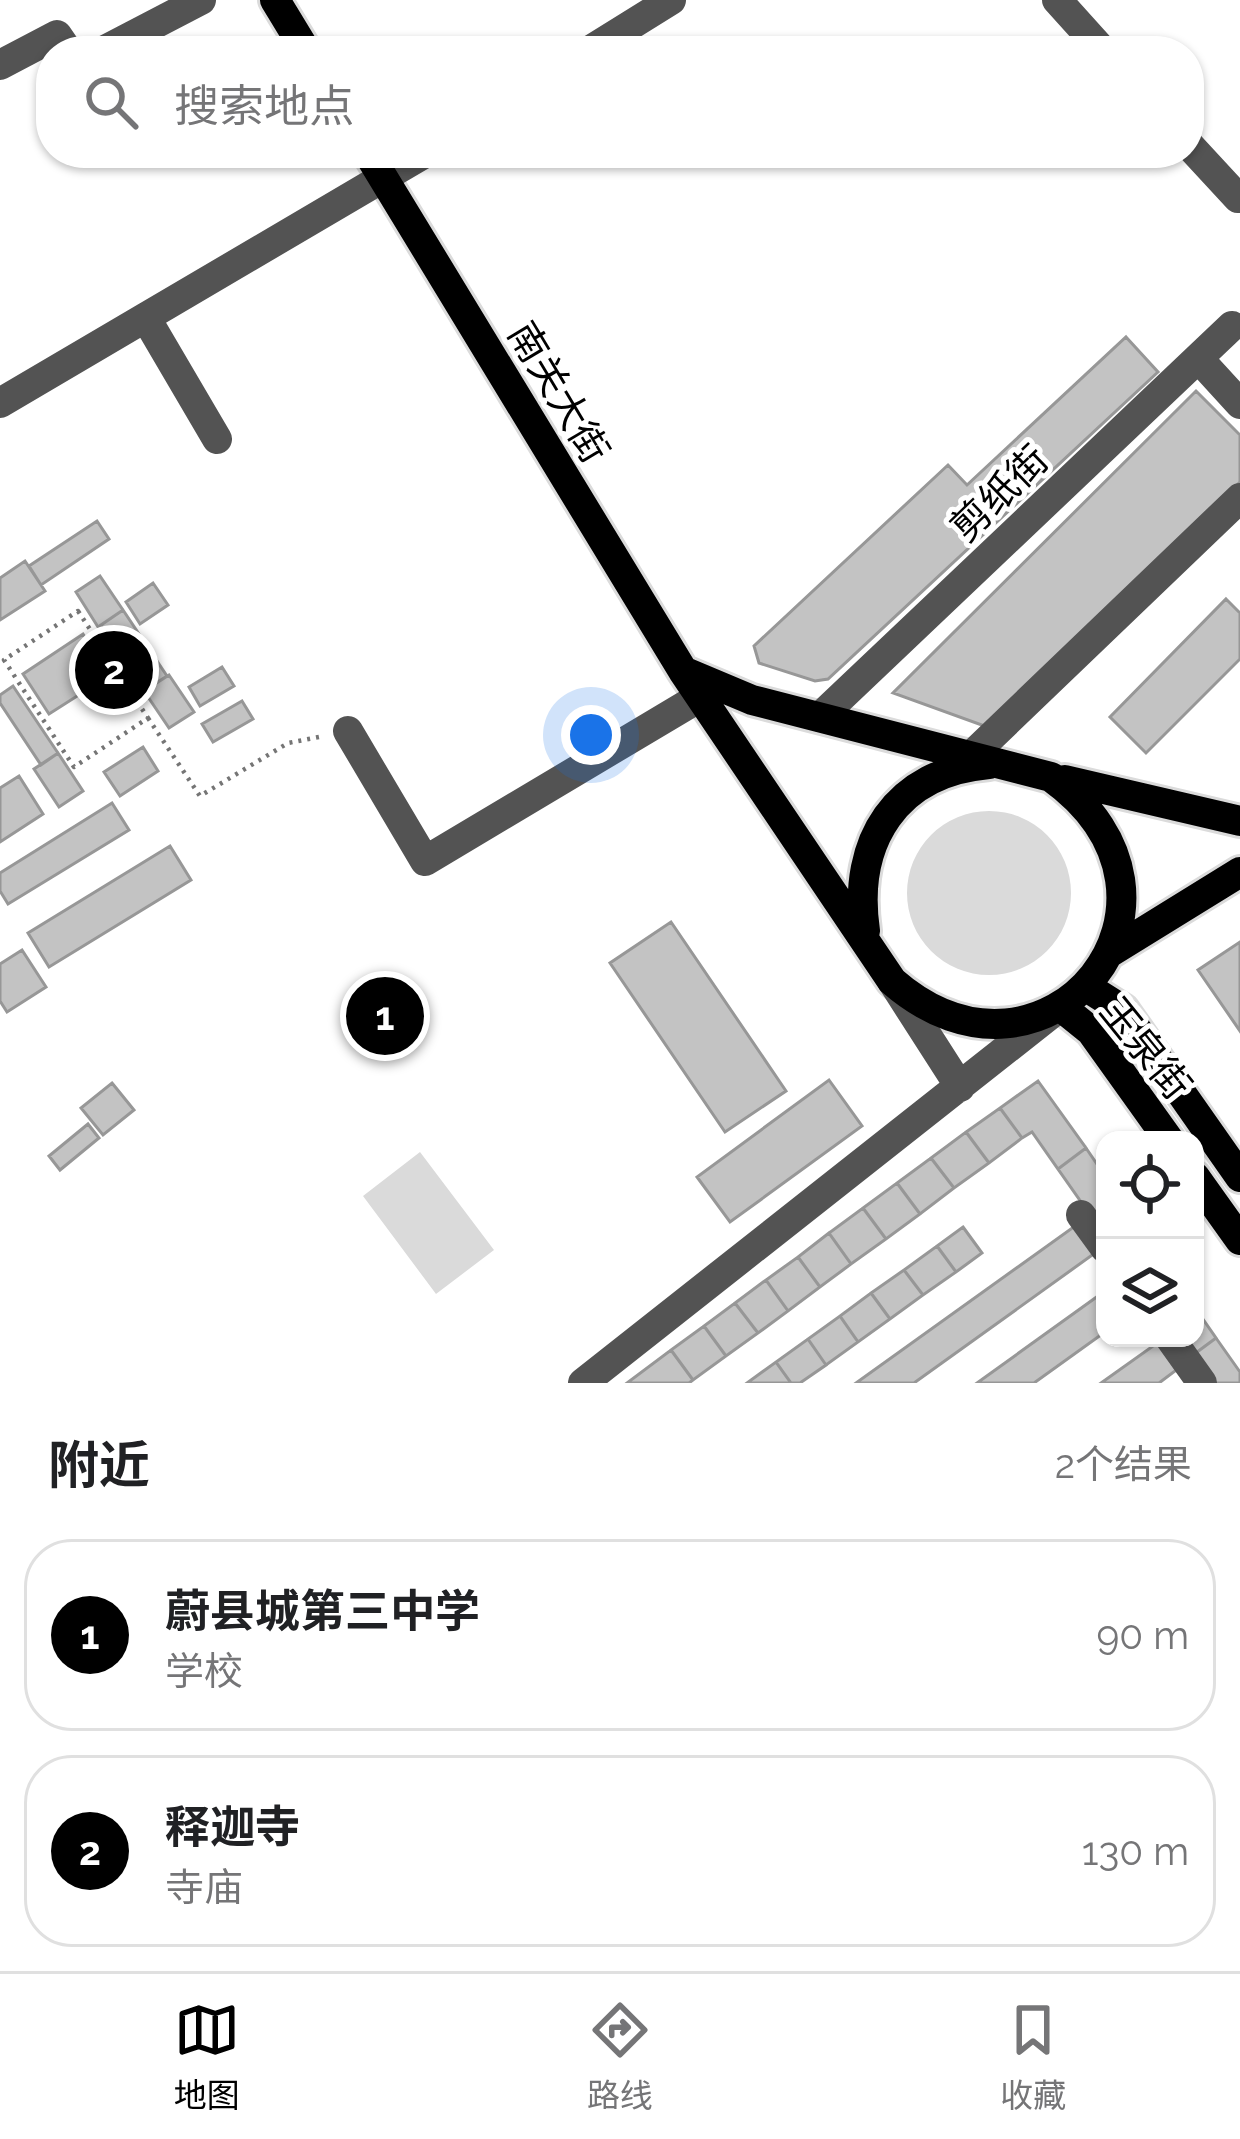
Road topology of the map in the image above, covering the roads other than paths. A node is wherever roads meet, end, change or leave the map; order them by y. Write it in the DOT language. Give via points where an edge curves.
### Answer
graph roads {
  1 [pos="201,0"];
  2 [pos="275,0"];
  3 [pos="671,0"];
  4 [pos="1057,0"];
  5 [pos="133,36"];
  6 [pos="297,36"];
  7 [pos="613,36"];
  8 [pos="1089,36"];
  9 [pos="36,46"];
  10 [pos="0,65"];
  11 [pos="1204,161"];
  12 [pos="373,168"];
  13 [pos="377,168"];
  14 [pos="1238,198"];
  15 [pos="146,318"];
  16 [pos="1232,326"];
  17 [pos="1198,358"];
  18 [pos="0,404"];
  19 [pos="1240,404"];
  20 [pos="217,440"];
  21 [pos="1240,498"];
  22 [pos="691,684"];
  23 [pos="820,717"];
  24 [pos="348,731"];
  25 [pos="986,759"];
  26 [pos="1051,777"];
  27 [pos="1240,821"];
  28 [pos="1240,872"];
  29 [pos="866,936"];
  30 [pos="1109,953"];
  31 [pos="892,980"];
  32 [pos="1085,986"];
  33 [pos="1060,1006"];
  34 [pos="960,1087"];
  35 [pos="1163,1131"];
  36 [pos="1240,1177"];
  37 [pos="1204,1190"];
  38 [pos="1081,1215"];
  39 [pos="1098,1239"];
  40 [pos="1240,1240"];
  41 [pos="1176,1347"];
  42 [pos="583,1383"];
  43 [pos="1202,1383"];
  1 -- 5 [label="street"];
  2 -- 6 [label="main road"];
  3 -- 7 [label="street"];
  4 -- 8 [label="street"];
  9 -- 10 [label="street"];
  11 -- 14 [label="street"];
  12 -- 15 [label="street"];
  13 -- 22 [label="main road, 南关大街"];
  15 -- 18 [label="street"];
  15 -- 20 [label="street"];
  16 -- 17 [label="street, 剪纸街"];
  17 -- 19 [label="street"];
  17 -- 23 [label="street, 剪纸街"];
  21 -- 25 [label="street"];
  22 -- 23 [label="main road, 南关大街"];
  22 -- 24 [label="street" via="425,861"];
  22 -- 29 [label="main road, 南关大街"];
  23 -- 25 [label="main road, 南关大街"];
  25 -- 26 [label="main road, 南关大街"];
  25 -- 29 [label="main road, 南关大街" via="919,785 888,814 863,873"];
  26 -- 27 [label="main road"];
  26 -- 30 [label="main road, 南关大街" via="1084,801 1108,834 1122,893"];
  28 -- 30 [label="main road"];
  29 -- 31 [label="main road, 南关大街"];
  30 -- 32 [label="main road, 南关大街"];
  31 -- 33 [label="main road, 南关大街" via="920,1005 990,1026"];
  31 -- 34 [label="street"];
  32 -- 33 [label="main road, 南关大街"];
  32 -- 36 [label="main road, 玉泉街" via="1123,1010"];
  33 -- 34 [label="street"];
  33 -- 35 [label="main road, 玉泉街" via="1091,1031"];
  34 -- 42 [label="street"];
  37 -- 40 [label="main road"];
  38 -- 39 [label="street"];
  41 -- 43 [label="street"];
}
